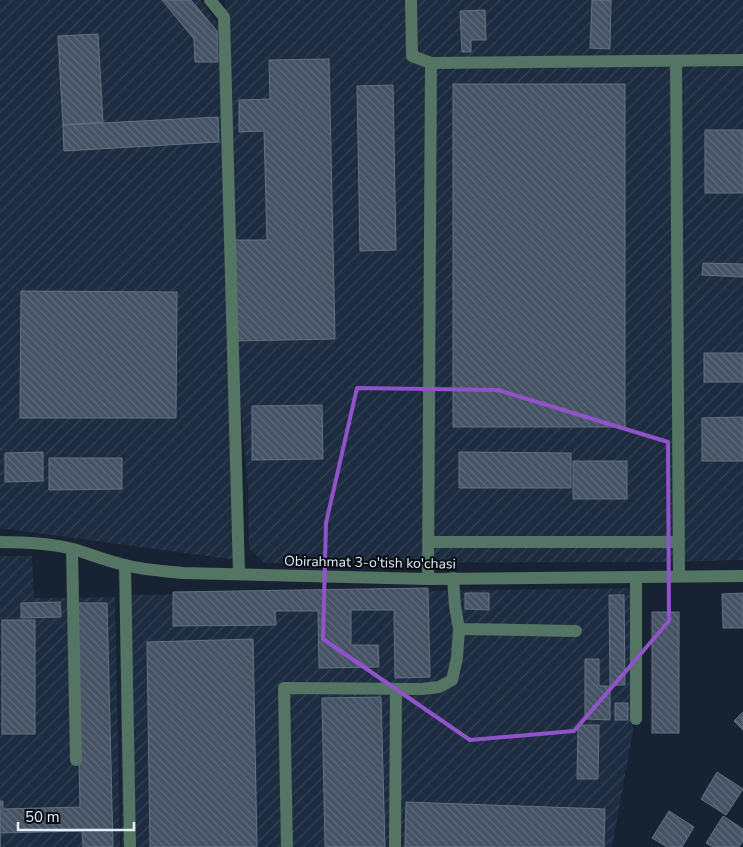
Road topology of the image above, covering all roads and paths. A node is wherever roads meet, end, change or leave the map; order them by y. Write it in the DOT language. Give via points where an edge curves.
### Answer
graph roads {
  1 [pos="210,0"];
  2 [pos="411,0"];
  3 [pos="743,60"];
  4 [pos="676,61"];
  5 [pos="431,63"];
  6 [pos="0,542"];
  7 [pos="428,542"];
  8 [pos="679,542"];
  9 [pos="72,549"];
  10 [pos="126,565"];
  11 [pos="239,574"];
  12 [pos="679,576"];
  13 [pos="743,576"];
  14 [pos="636,577"];
  15 [pos="453,578"];
  16 [pos="428,579"];
  17 [pos="459,628"];
  18 [pos="576,630"];
  19 [pos="396,689"];
  20 [pos="636,719"];
  21 [pos="76,760"];
  22 [pos="130,847"];
  23 [pos="287,847"];
  24 [pos="394,847"];
  1 -- 11 [label="street" via="224,17"];
  2 -- 5 [label="street" via="412,56"];
  3 -- 4 [label="street"];
  4 -- 5 [label="street"];
  4 -- 8 [label="street"];
  5 -- 7 [label="street"];
  6 -- 9 [label="street, Obirahmat 3-o'tish ko'chasi" via="33,542"];
  7 -- 8 [label="street"];
  7 -- 16 [label="street"];
  8 -- 12 [label="street"];
  9 -- 10 [label="street, Obirahmat 3-o'tish ko'chasi"];
  9 -- 21 [label="street"];
  10 -- 11 [label="street, Obirahmat 3-o'tish ko'chasi" via="182,573"];
  10 -- 22 [label="street"];
  11 -- 16 [label="street, Obirahmat 3-o'tish ko'chasi"];
  12 -- 13 [label="street, Obirahmat 3-o'tish ko'chasi"];
  12 -- 14 [label="street, Obirahmat 3-o'tish ko'chasi"];
  14 -- 15 [label="street, Obirahmat 3-o'tish ko'chasi"];
  14 -- 20 [label="street"];
  15 -- 16 [label="street, Obirahmat 3-o'tish ko'chasi"];
  15 -- 17 [label="street"];
  17 -- 18 [label="street"];
  17 -- 19 [label="street" via="452,680 439,687"];
  19 -- 23 [label="street" via="284,688"];
  19 -- 24 [label="street"];
}
